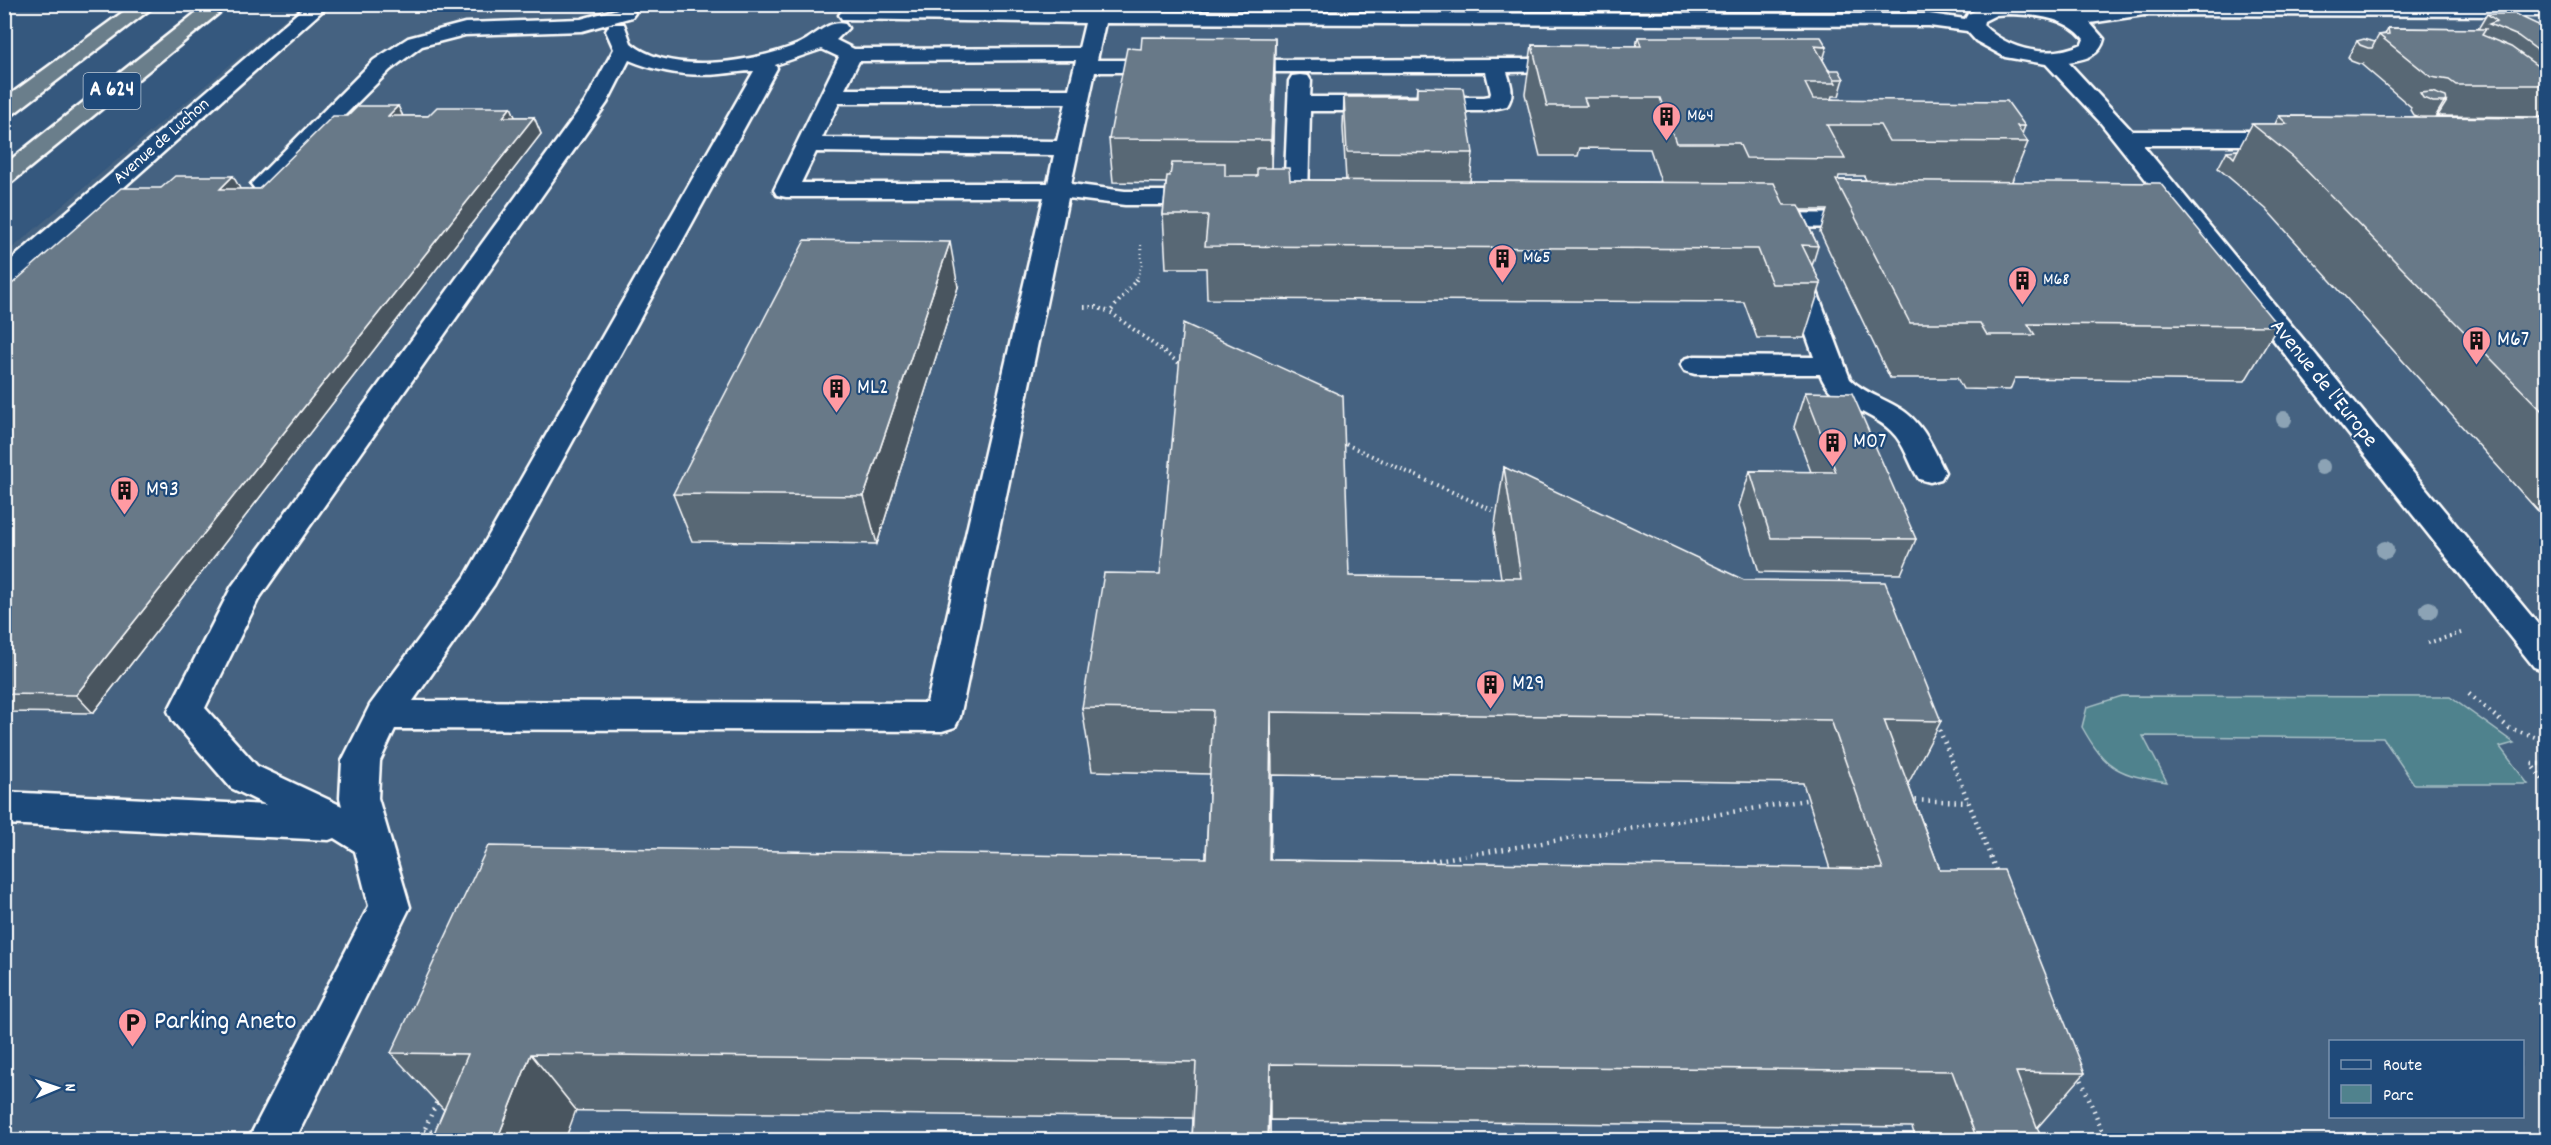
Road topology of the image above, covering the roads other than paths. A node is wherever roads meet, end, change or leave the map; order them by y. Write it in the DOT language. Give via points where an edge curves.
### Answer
graph roads {
  1 [pos="147,4"];
  2 [pos="220,4"];
  3 [pos="320,4"];
  4 [pos="631,9"];
  5 [pos="2364,9"];
  6 [pos="849,10"];
  7 [pos="2547,10"];
  8 [pos="1096,18"];
  9 [pos="2070,20"];
  10 [pos="1973,26"];
  11 [pos="2389,30"];
  12 [pos="821,41"];
  13 [pos="624,49"];
  14 [pos="851,55"];
  15 [pos="2052,58"];
  16 [pos="1087,60"];
  17 [pos="755,64"];
  18 [pos="1300,65"];
  19 [pos="1495,65"];
  20 [pos="1600,65"];
  21 [pos="832,96"];
  22 [pos="1080,96"];
  23 [pos="1300,104"];
  24 [pos="4,110"];
  25 [pos="2125,138"];
  26 [pos="2307,138"];
  27 [pos="808,145"];
  28 [pos="1068,148"];
  29 [pos="4,177"];
  30 [pos="263,183"];
  31 [pos="1060,190"];
  32 [pos="1227,199"];
  33 [pos="1296,201"];
  34 [pos="1742,220"];
  35 [pos="1885,221"];
  36 [pos="2159,224"];
  37 [pos="2195,224"];
  38 [pos="1785,239"];
  39 [pos="4,280"];
  40 [pos="1695,365"];
  41 [pos="1830,366"];
  42 [pos="1930,472"];
  43 [pos="2547,658"];
  44 [pos="382,715"];
  45 [pos="4,808"];
  46 [pos="359,833"];
  47 [pos="271,1140"];
  1 -- 24 [label="highway, A 624"];
  2 -- 29 [label="highway, A 624"];
  3 -- 39 [label="lane, Avenue de Luchon"];
  4 -- 13 [label="lane" via="616,31"];
  4 -- 30 [label="lane" via="582,25 465,29 415,42 382,65"];
  5 -- 7 [label="lane"];
  5 -- 9 [label="lane" via="2144,9"];
  5 -- 11 [label="lane"];
  6 -- 8 [label="lane"];
  6 -- 12 [label="lane" via="843,24"];
  8 -- 10 [label="lane" via="1668,29 1929,20"];
  8 -- 16 [label="lane"];
  9 -- 10 [label="lane" via="2041,11 2009,8 1984,13"];
  9 -- 15 [label="lane" via="2090,32 2094,39 2092,47 2082,54"];
  10 -- 15 [label="lane" via="1991,43 2008,50"];
  12 -- 14 [label="lane"];
  12 -- 17 [label="lane"];
  13 -- 17 [label="lane" via="644,60 675,67"];
  13 -- 46 [label="lane" via="596,103 244,595 186,711 244,777"];
  14 -- 16 [label="lane"];
  14 -- 21 [label="lane"];
  15 -- 25 [label="lane, Avenue de l'Europe"];
  16 -- 18 [label="lane" via="1199,66"];
  16 -- 22 [label="lane"];
  17 -- 44 [label="lane" via="766,68 477,585"];
  18 -- 19 [label="lane"];
  18 -- 23 [label="lane"];
  19 -- 20 [label="lane"];
  19 -- 23 [label="lane" via="1502,93 1499,101 1484,104"];
  21 -- 22 [label="lane"];
  21 -- 27 [label="lane"];
  22 -- 28 [label="lane"];
  23 -- 33 [label="lane"];
  25 -- 26 [label="lane"];
  25 -- 37 [label="lane, Avenue de l'Europe"];
  27 -- 28 [label="lane"];
  27 -- 31 [label="lane" via="786,190"];
  28 -- 31 [label="lane"];
  31 -- 32 [label="lane" via="1125,198"];
  31 -- 44 [label="lane" via="942,717"];
  34 -- 38 [label="lane"];
  35 -- 38 [label="lane"];
  36 -- 37 [label="lane"];
  37 -- 43 [label="lane, Avenue de l'Europe"];
  38 -- 41 [label="lane"];
  40 -- 41 [label="lane"];
  41 -- 42 [label="lane" via="1842,389 1898,420"];
  44 -- 46 [label="lane" via="361,761"];
  45 -- 46 [label="lane"];
  46 -- 47 [label="lane" via="390,907"];
}
